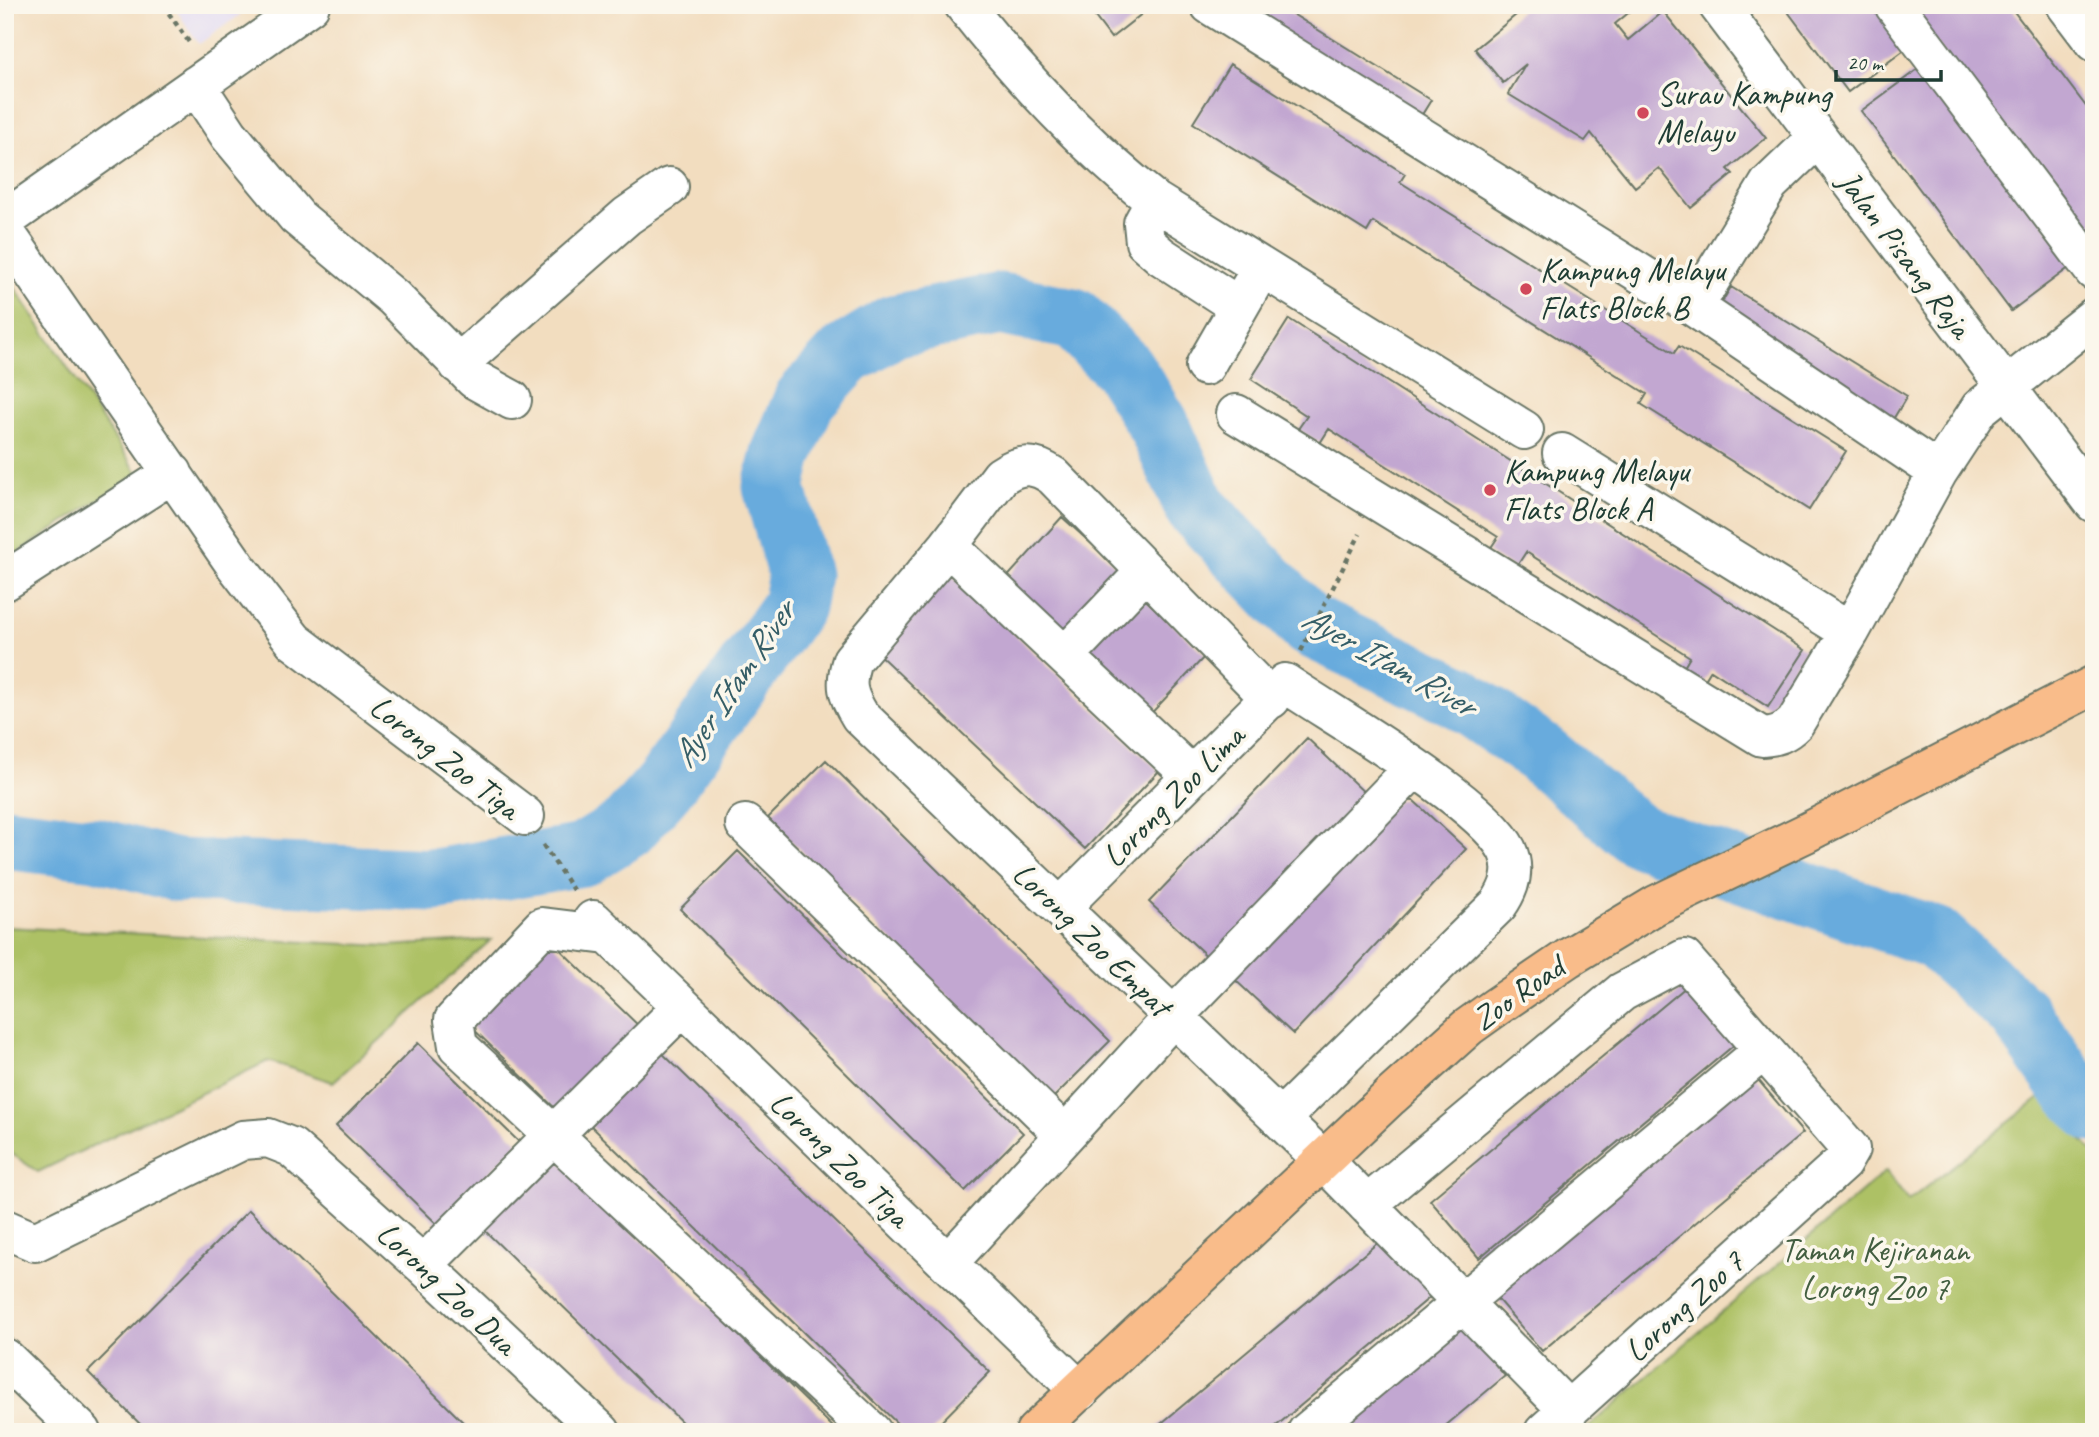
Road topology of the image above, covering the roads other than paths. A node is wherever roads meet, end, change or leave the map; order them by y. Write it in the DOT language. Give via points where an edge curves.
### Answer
graph roads {
  1 [pos="310,5"];
  2 [pos="964,5"];
  3 [pos="1210,5"];
  4 [pos="1718,5"];
  5 [pos="1894,5"];
  6 [pos="2066,5"];
  7 [pos="2094,43"];
  8 [pos="196,85"];
  9 [pos="1817,138"];
  10 [pos="670,187"];
  11 [pos="1155,201"];
  12 [pos="5,220"];
  13 [pos="5,232"];
  14 [pos="1263,267"];
  15 [pos="2094,271"];
  16 [pos="1238,306"];
  17 [pos="1694,307"];
  18 [pos="2094,317"];
  19 [pos="458,364"];
  20 [pos="1205,366"];
  21 [pos="2006,387"];
  22 [pos="512,401"];
  23 [pos="1236,414"];
  24 [pos="1524,430"];
  25 [pos="1562,453"];
  26 [pos="1938,472"];
  27 [pos="173,473"];
  28 [pos="2092,499"];
  29 [pos="948,546"];
  30 [pos="1144,572"];
  31 [pos="5,581"];
  32 [pos="1850,632"];
  33 [pos="1065,656"];
  34 [pos="1284,681"];
  35 [pos="2094,685"];
  36 [pos="1413,769"];
  37 [pos="1192,776"];
  38 [pos="525,816"];
  39 [pos="745,824"];
  40 [pos="1060,908"];
  41 [pos="682,1007"];
  42 [pos="1173,1017"];
  43 [pos="1764,1050"];
  44 [pos="1280,1119"];
  45 [pos="553,1133"];
  46 [pos="1065,1135"];
  47 [pos="1324,1161"];
  48 [pos="1367,1205"];
  49 [pos="5,1229"];
  50 [pos="947,1263"];
  51 [pos="423,1265"];
  52 [pos="1462,1302"];
  53 [pos="5,1358"];
  54 [pos="1080,1391"];
  55 [pos="1556,1421"];
  56 [pos="1049,1427"];
  57 [pos="82,1432"];
  58 [pos="601,1432"];
  59 [pos="872,1432"];
  60 [pos="1307,1432"];
  1 -- 8 [label="street"];
  2 -- 11 [label="street" via="1020,76"];
  3 -- 17 [label="street"];
  4 -- 9 [label="street, Jalan Pisang Raja"];
  5 -- 15 [label="street"];
  6 -- 7 [label="street"];
  8 -- 12 [label="street"];
  8 -- 19 [label="street" via="229,135 297,217 394,298"];
  9 -- 17 [label="street" via="1769,184"];
  9 -- 21 [label="street, Jalan Pisang Raja"];
  10 -- 19 [label="street" via="627,216"];
  11 -- 14 [label="street"];
  11 -- 16 [label="street" via="1143,223 1145,242"];
  13 -- 27 [label="street, Lorong Zoo Tiga"];
  14 -- 16 [label="street"];
  14 -- 24 [label="street"];
  16 -- 20 [label="street"];
  17 -- 26 [label="street"];
  18 -- 21 [label="street"];
  19 -- 22 [label="street"];
  21 -- 26 [label="street" via="1972,418"];
  21 -- 28 [label="street, Jalan Pisang Raja"];
  23 -- 32 [label="street" via="1762,737 1775,736 1795,723"];
  25 -- 32 [label="street"];
  26 -- 32 [label="street"];
  27 -- 31 [label="street"];
  27 -- 38 [label="street, Lorong Zoo Tiga" via="294,641"];
  29 -- 30 [label="street" via="1001,476 1027,465 1053,476"];
  29 -- 33 [label="street"];
  29 -- 40 [label="street, Lorong Zoo Empat" via="852,660 846,695 860,716"];
  30 -- 33 [label="street"];
  30 -- 34 [label="street"];
  33 -- 37 [label="street"];
  34 -- 36 [label="street"];
  34 -- 37 [label="street, Lorong Zoo Lima"];
  35 -- 47 [label="main road, Zoo Road" via="1656,905 1568,958 1468,1027"];
  36 -- 42 [label="street"];
  36 -- 44 [label="street" via="1460,801 1498,837 1511,863 1507,892"];
  37 -- 40 [label="street, Lorong Zoo Lima"];
  39 -- 46 [label="street"];
  40 -- 42 [label="street, Lorong Zoo Empat"];
  41 -- 45 [label="street"];
  41 -- 45 [label="street, Lorong Zoo Tiga" via="600,928 542,927 454,1020 458,1046"];
  41 -- 50 [label="street, Lorong Zoo Tiga"];
  42 -- 44 [label="street, Lorong Zoo Empat"];
  42 -- 46 [label="street"];
  43 -- 48 [label="street" via="1684,959 1622,992"];
  43 -- 52 [label="street"];
  43 -- 55 [label="street, Lorong Zoo 7" via="1850,1149 1842,1163"];
  44 -- 47 [label="street, Lorong Zoo Empat"];
  45 -- 51 [label="street"];
  45 -- 59 [label="street"];
  46 -- 50 [label="street"];
  47 -- 48 [label="street, Lorong Zoo Empat"];
  47 -- 54 [label="main road, Zoo Road"];
  48 -- 52 [label="street, Lorong Zoo Empat"];
  49 -- 51 [label="street, Lorong Zoo Dua" via="35,1242 243,1140 268,1138 291,1147"];
  50 -- 54 [label="street, Lorong Zoo Tiga"];
  51 -- 58 [label="street, Lorong Zoo Dua"];
  52 -- 55 [label="street, Lorong Zoo Empat"];
  52 -- 60 [label="street"];
  53 -- 57 [label="street"];
  54 -- 56 [label="main road, Zoo Road"];
}
